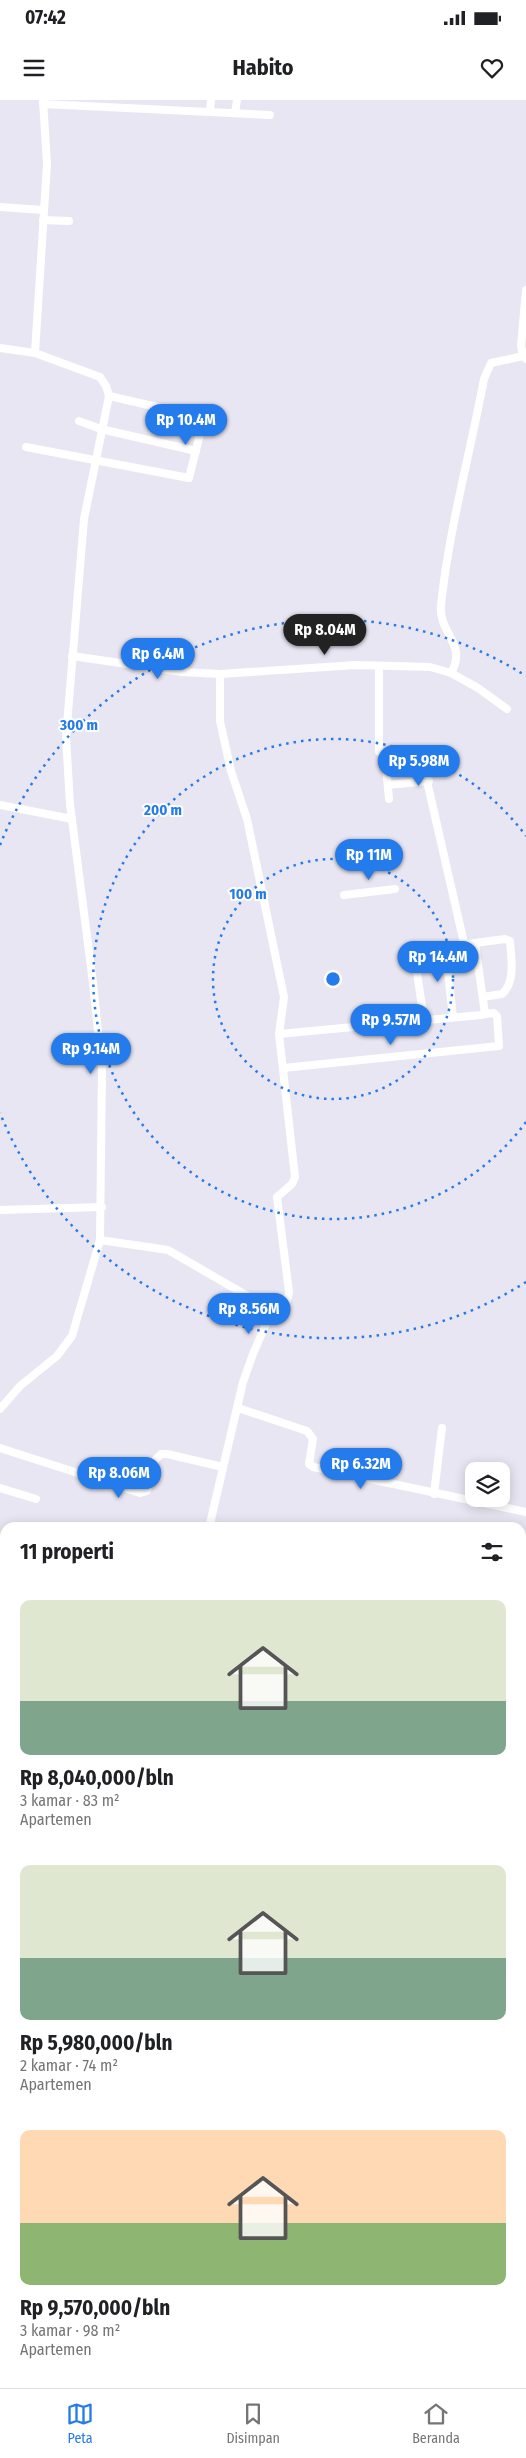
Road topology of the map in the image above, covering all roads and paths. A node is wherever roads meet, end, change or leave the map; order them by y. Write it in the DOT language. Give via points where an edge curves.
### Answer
graph roads {
  1 [pos="211,100"];
  2 [pos="237,100"];
  3 [pos="43,102"];
  4 [pos="210,112"];
  5 [pos="235,114"];
  6 [pos="270,115"];
  7 [pos="0,207"];
  8 [pos="43,210"];
  9 [pos="43,220"];
  10 [pos="69,221"];
  11 [pos="526,290"];
  12 [pos="0,348"];
  13 [pos="35,353"];
  14 [pos="524,357"];
  15 [pos="108,396"];
  16 [pos="79,421"];
  17 [pos="101,429"];
  18 [pos="26,447"];
  19 [pos="196,451"];
  20 [pos="95,462"];
  21 [pos="72,656"];
  22 [pos="379,666"];
  23 [pos="451,673"];
  24 [pos="220,674"];
  25 [pos="507,709"];
  26 [pos="386,756"];
  27 [pos="429,781"];
  28 [pos="388,785"];
  29 [pos="389,799"];
  30 [pos="0,805"];
  31 [pos="72,819"];
  32 [pos="395,889"];
  33 [pos="344,895"];
  34 [pos="464,943"];
  35 [pos="475,943"];
  36 [pos="445,946"];
  37 [pos="483,997"];
  38 [pos="485,1014"];
  39 [pos="453,1017"];
  40 [pos="424,1020"];
  41 [pos="279,1034"];
  42 [pos="283,1068"];
  43 [pos="102,1207"];
  44 [pos="0,1210"];
  45 [pos="100,1240"];
  46 [pos="272,1310"];
  47 [pos="238,1408"];
  48 [pos="0,1409"];
  49 [pos="442,1428"];
  50 [pos="0,1448"];
  51 [pos="223,1467"];
  52 [pos="0,1488"];
  53 [pos="434,1494"];
  54 [pos="36,1499"];
  55 [pos="526,1512"];
  56 [pos="209,1522"];
  1 -- 4 [label="street"];
  2 -- 5 [label="street"];
  3 -- 4 [label="street"];
  3 -- 8 [label="street" via="47,164"];
  4 -- 5 [label="street"];
  5 -- 6 [label="street"];
  7 -- 8 [label="street"];
  8 -- 9 [label="street"];
  9 -- 10 [label="street"];
  9 -- 13 [label="street"];
  11 -- 14 [label="street" via="522,323"];
  12 -- 13 [label="street"];
  13 -- 15 [label="street" via="100,377"];
  14 -- 23 [label="street" via="491,363 484,379 440,607 442,620 457,653"];
  15 -- 17 [label="street"];
  15 -- 19 [label="street" via="201,417"];
  16 -- 17 [label="street"];
  17 -- 19 [label="street"];
  17 -- 20 [label="street"];
  18 -- 20 [label="street"];
  19 -- 20 [label="street" via="191,476 187,479"];
  20 -- 21 [label="street" via="84,519"];
  21 -- 24 [label="street" via="182,672"];
  21 -- 31 [label="street" via="66,737"];
  22 -- 23 [label="street" via="430,668"];
  22 -- 24 [label="street"];
  22 -- 26 [label="street" via="379,752"];
  23 -- 25 [label="street"];
  24 -- 41 [label="street" via="220,721 230,770 247,819 284,997"];
  26 -- 27 [label="street" via="420,753"];
  26 -- 28 [label="street"];
  27 -- 28 [label="street"];
  27 -- 34 [label="street"];
  28 -- 29 [label="street"];
  30 -- 31 [label="street"];
  31 -- 43 [label="street" via="102,1069"];
  32 -- 33 [label="street"];
  34 -- 35 [label="street"];
  34 -- 36 [label="street"];
  35 -- 37 [label="street"];
  35 -- 37 [label="street" via="510,941 512,972 508,986 502,994"];
  36 -- 39 [label="street"];
  36 -- 40 [label="street" via="414,952"];
  37 -- 38 [label="street"];
  38 -- 39 [label="street"];
  38 -- 42 [label="street" via="497,1016 499,1046"];
  39 -- 40 [label="street"];
  40 -- 41 [label="street"];
  41 -- 42 [label="street"];
  42 -- 46 [label="street" via="295,1177 277,1197 288,1302"];
  43 -- 44 [label="street"];
  43 -- 45 [label="street"];
  45 -- 46 [label="street" via="168,1250"];
  45 -- 48 [label="street" via="72,1336 57,1356 20,1386"];
  46 -- 47 [label="street" via="253,1354"];
  47 -- 51 [label="street"];
  47 -- 53 [label="street" via="307,1431 313,1439 309,1458 313,1467"];
  49 -- 53 [label="street"];
  50 -- 51 [label="street" via="140,1493 147,1491 155,1460 161,1454"];
  51 -- 56 [label="street"];
  52 -- 54 [label="street"];
  53 -- 55 [label="street"];
}
